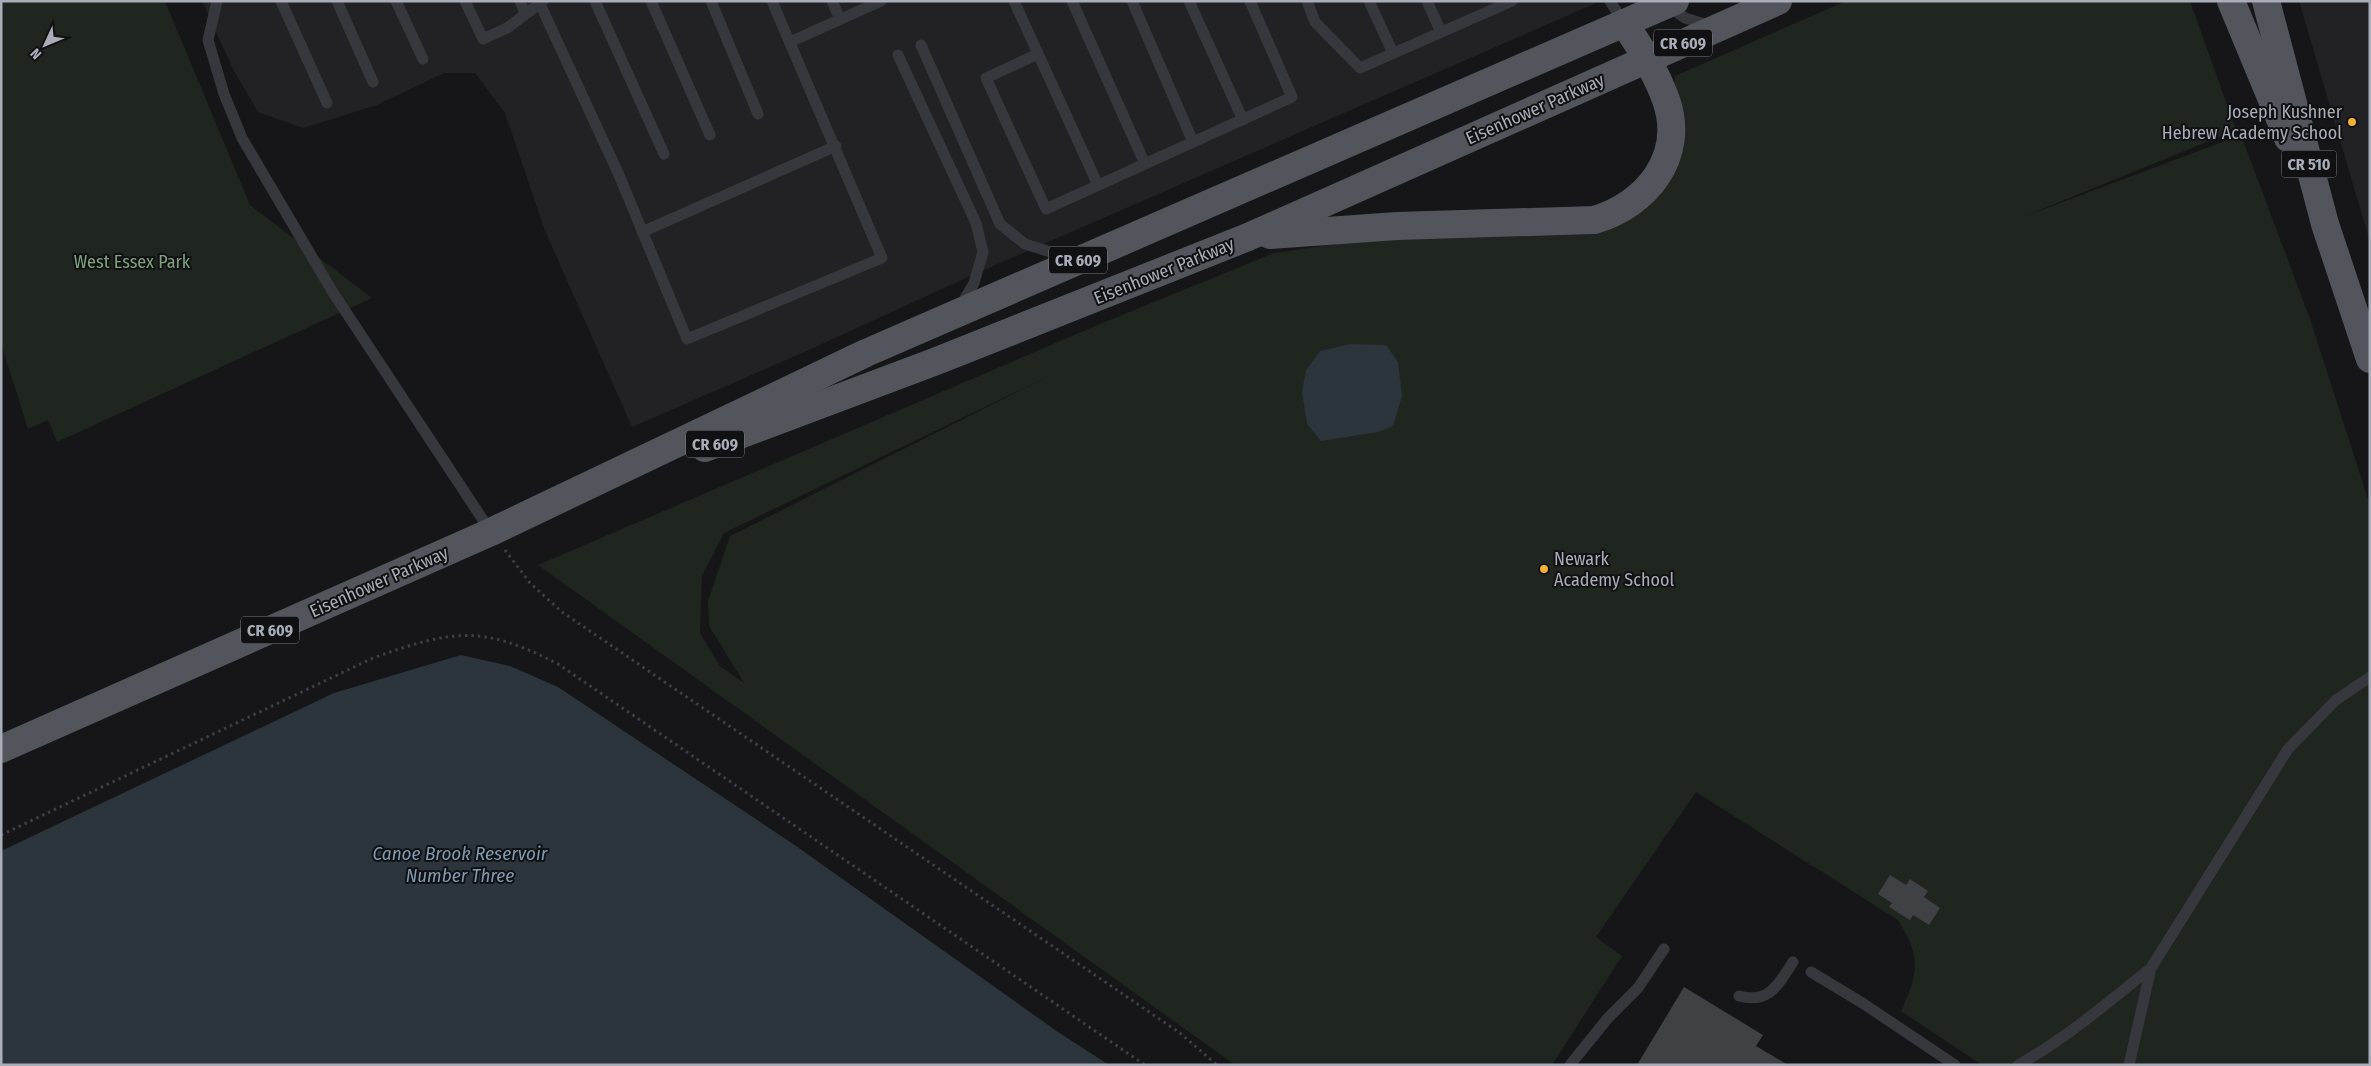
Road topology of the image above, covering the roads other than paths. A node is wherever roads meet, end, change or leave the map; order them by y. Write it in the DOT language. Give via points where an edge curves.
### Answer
graph roads {
  1 [pos="217,1"];
  2 [pos="281,1"];
  3 [pos="337,1"];
  4 [pos="396,1"];
  5 [pos="465,1"];
  6 [pos="520,1"];
  7 [pos="595,1"];
  8 [pos="651,1"];
  9 [pos="711,1"];
  10 [pos="772,1"];
  11 [pos="832,1"];
  12 [pos="880,1"];
  13 [pos="1014,1"];
  14 [pos="1072,1"];
  15 [pos="1132,1"];
  16 [pos="1189,1"];
  17 [pos="1250,1"];
  18 [pos="1307,1"];
  19 [pos="1369,1"];
  20 [pos="1427,1"];
  21 [pos="1512,1"];
  22 [pos="1778,1"];
  23 [pos="2231,1"];
  24 [pos="2266,1"];
  25 [pos="541,2"];
  26 [pos="1669,2"];
  27 [pos="1488,6"];
  28 [pos="1617,12"];
  29 [pos="525,13"];
  30 [pos="840,19"];
  31 [pos="1718,28"];
  32 [pos="1441,32"];
  33 [pos="790,42"];
  34 [pos="921,45"];
  35 [pos="1393,53"];
  36 [pos="1038,54"];
  37 [pos="898,55"];
  38 [pos="1648,58"];
  39 [pos="423,59"];
  40 [pos="373,82"];
  41 [pos="327,103"];
  42 [pos="758,114"];
  43 [pos="1243,120"];
  44 [pos="710,135"];
  45 [pos="1194,142"];
  46 [pos="836,146"];
  47 [pos="664,154"];
  48 [pos="1145,164"];
  49 [pos="1098,185"];
  50 [pos="2325,224"];
  51 [pos="642,232"];
  52 [pos="1248,237"];
  53 [pos="1086,257"];
  54 [pos="955,314"];
  55 [pos="2370,359"];
  56 [pos="537,511"];
  57 [pos="491,532"];
  58 [pos="2370,677"];
  59 [pos="1,749"];
  60 [pos="1664,949"];
  61 [pos="1793,962"];
  62 [pos="2151,968"];
  63 [pos="1810,972"];
  64 [pos="1739,996"];
  65 [pos="1570,1065"];
  66 [pos="1955,1065"];
  67 [pos="2018,1065"];
  68 [pos="2129,1065"];
  1 -- 57 [label="lane" via="208,40 224,94 242,138 332,291"];
  2 -- 41 [label="lane"];
  3 -- 40 [label="lane"];
  4 -- 39 [label="lane"];
  5 -- 29 [label="lane" via="483,39 507,28"];
  6 -- 29 [label="lane"];
  7 -- 47 [label="lane"];
  8 -- 44 [label="lane"];
  9 -- 42 [label="lane"];
  10 -- 33 [label="lane"];
  11 -- 30 [label="lane"];
  12 -- 30 [label="lane"];
  13 -- 36 [label="lane"];
  14 -- 48 [label="lane"];
  15 -- 45 [label="lane"];
  16 -- 43 [label="lane"];
  17 -- 43 [label="lane" via="1292,97"];
  18 -- 35 [label="lane" via="1316,22 1360,68"];
  19 -- 35 [label="lane"];
  20 -- 32 [label="lane"];
  21 -- 27 [label="lane"];
  22 -- 31 [label="main road, Eisenhower Parkway / CR 609"];
  23 -- 50 [label="main road, CR 510"];
  24 -- 50 [label="main road, CR 510"];
  25 -- 29 [label="lane"];
  25 -- 51 [label="lane"];
  26 -- 28 [label="main road, Eisenhower Parkway / CR 609"];
  26 -- 31 [label="lane" via="1686,18"];
  27 -- 32 [label="lane"];
  28 -- 38 [label="main road"];
  28 -- 53 [label="main road, Eisenhower Parkway / CR 609"];
  30 -- 33 [label="lane"];
  31 -- 38 [label="main road, Eisenhower Parkway / CR 609"];
  32 -- 35 [label="lane"];
  33 -- 46 [label="lane"];
  34 -- 53 [label="lane" via="1000,224 1024,244 1054,253"];
  36 -- 49 [label="lane"];
  36 -- 49 [label="lane" via="986,78 1046,208"];
  37 -- 54 [label="lane" via="976,224 983,252 974,283"];
  38 -- 52 [label="main road, Eisenhower Parkway / CR 609"];
  38 -- 52 [label="main road" via="1666,102 1670,140 1657,177 1630,205 1614,214 1594,220 1397,226"];
  43 -- 45 [label="lane"];
  45 -- 48 [label="lane"];
  46 -- 51 [label="lane"];
  46 -- 51 [label="lane" via="882,258 687,339"];
  48 -- 49 [label="lane"];
  50 -- 55 [label="main road, CR 510"];
  52 -- 56 [label="main road, Eisenhower Parkway / CR 609" via="934,362"];
  53 -- 54 [label="main road, Eisenhower Parkway / CR 609"];
  54 -- 56 [label="main road, Eisenhower Parkway / CR 609" via="866,353"];
  56 -- 57 [label="main road, Eisenhower Parkway / CR 609"];
  57 -- 59 [label="main road, Eisenhower Parkway / CR 609"];
  58 -- 62 [label="lane" via="2336,700 2288,749"];
  60 -- 65 [label="lane" via="1638,988"];
  61 -- 64 [label="lane" via="1768,994 1752,999"];
  62 -- 67 [label="lane" via="2052,1047"];
  62 -- 68 [label="lane"];
  63 -- 66 [label="lane"];
}
